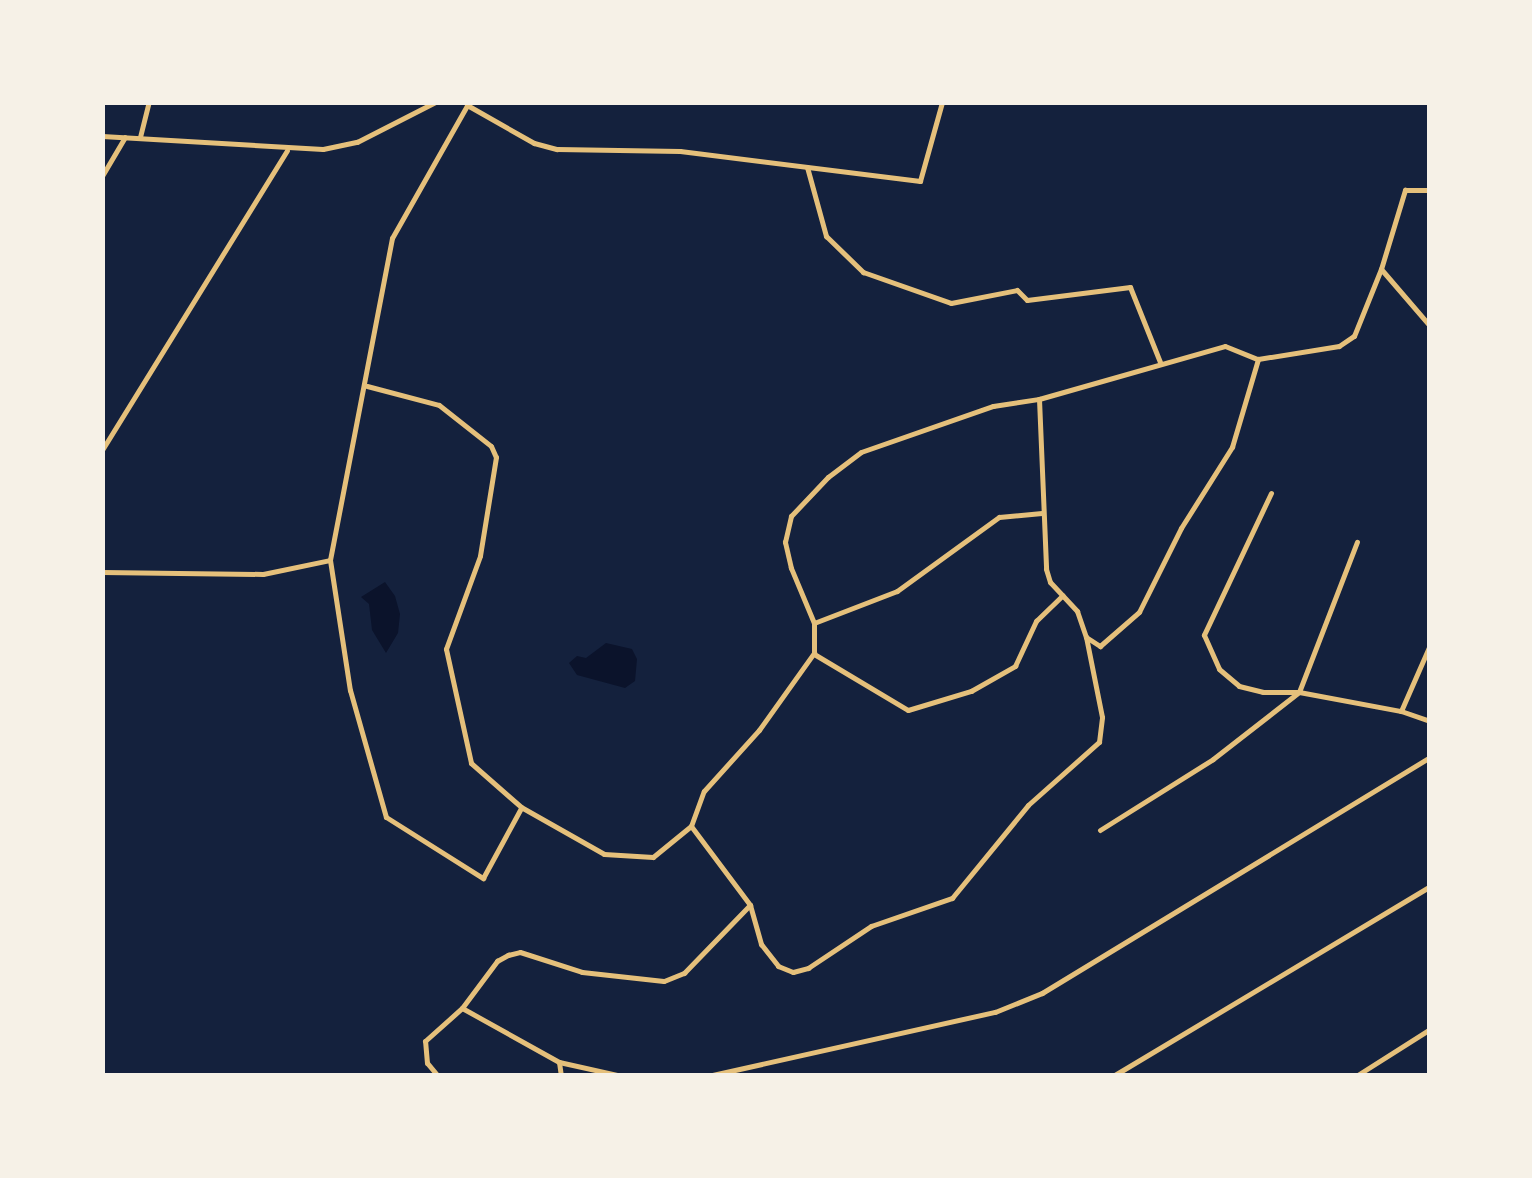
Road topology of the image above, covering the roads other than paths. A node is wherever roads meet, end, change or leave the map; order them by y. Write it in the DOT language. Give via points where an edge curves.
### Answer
graph roads {
  1 [pos="149,102"];
  2 [pos="435,102"];
  3 [pos="942,102"];
  4 [pos="468,104"];
  5 [pos="102,136"];
  6 [pos="140,137"];
  7 [pos="126,138"];
  8 [pos="287,150"];
  9 [pos="807,167"];
  10 [pos="102,176"];
  11 [pos="1430,190"];
  12 [pos="1381,270"];
  13 [pos="1430,326"];
  14 [pos="1258,359"];
  15 [pos="1160,362"];
  16 [pos="367,386"];
  17 [pos="1039,399"];
  18 [pos="102,450"];
  19 [pos="1272,493"];
  20 [pos="1042,513"];
  21 [pos="1357,542"];
  22 [pos="330,560"];
  23 [pos="102,572"];
  24 [pos="1062,595"];
  25 [pos="814,622"];
  26 [pos="1086,636"];
  27 [pos="1430,645"];
  28 [pos="814,653"];
  29 [pos="1299,692"];
  30 [pos="1401,710"];
  31 [pos="1430,721"];
  32 [pos="1430,757"];
  33 [pos="521,808"];
  34 [pos="691,826"];
  35 [pos="1100,830"];
  36 [pos="1430,886"];
  37 [pos="750,905"];
  38 [pos="462,1008"];
  39 [pos="1430,1030"];
  40 [pos="559,1062"];
  41 [pos="438,1076"];
  42 [pos="562,1076"];
  43 [pos="622,1076"];
  44 [pos="708,1076"];
  45 [pos="1113,1076"];
  46 [pos="1356,1076"];
  1 -- 6 [label="street"];
  2 -- 8 [label="street" via="357,142"];
  3 -- 9 [label="street" via="920,181"];
  4 -- 9 [label="street" via="534,143 557,149 680,150"];
  4 -- 16 [label="street" via="392,238"];
  5 -- 7 [label="street"];
  6 -- 7 [label="street"];
  6 -- 8 [label="street"];
  7 -- 10 [label="street"];
  8 -- 18 [label="street"];
  9 -- 15 [label="street" via="826,236 863,272 951,304 1017,290 1027,300 1130,286"];
  11 -- 12 [label="street" via="1405,190"];
  12 -- 13 [label="street"];
  12 -- 14 [label="street" via="1354,336 1339,346"];
  14 -- 15 [label="street" via="1226,346"];
  14 -- 26 [label="street" via="1232,446 1139,612 1100,646"];
  15 -- 17 [label="street"];
  16 -- 22 [label="street"];
  16 -- 33 [label="street" via="439,405 496,456 480,556 446,649 471,762"];
  17 -- 20 [label="street"];
  17 -- 25 [label="street" via="993,406 861,452 828,477 791,516 785,542"];
  19 -- 29 [label="street" via="1204,634 1219,669 1239,686"];
  20 -- 24 [label="street" via="1046,569"];
  20 -- 25 [label="street" via="998,517 897,591"];
  21 -- 29 [label="street"];
  22 -- 23 [label="street" via="264,574"];
  22 -- 33 [label="street" via="350,690 386,817 483,878"];
  24 -- 26 [label="street"];
  24 -- 28 [label="street" via="1036,621 1014,666 971,690 908,710"];
  25 -- 28 [label="street"];
  26 -- 37 [label="street" via="1102,716 1099,742 1028,805 952,898 871,926 793,972 778,966 761,944"];
  27 -- 30 [label="street"];
  28 -- 34 [label="street" via="704,791"];
  29 -- 30 [label="street"];
  29 -- 35 [label="street" via="1213,758"];
  30 -- 31 [label="street"];
  32 -- 44 [label="street" via="1042,993 994,1012"];
  33 -- 34 [label="street" via="604,854 654,856"];
  34 -- 37 [label="street"];
  36 -- 45 [label="street"];
  37 -- 38 [label="street" via="684,973 664,981 582,972 520,952 498,961"];
  38 -- 40 [label="street"];
  38 -- 41 [label="street" via="425,1041 427,1062"];
  39 -- 46 [label="street"];
  40 -- 42 [label="street"];
  40 -- 43 [label="street"];
}
